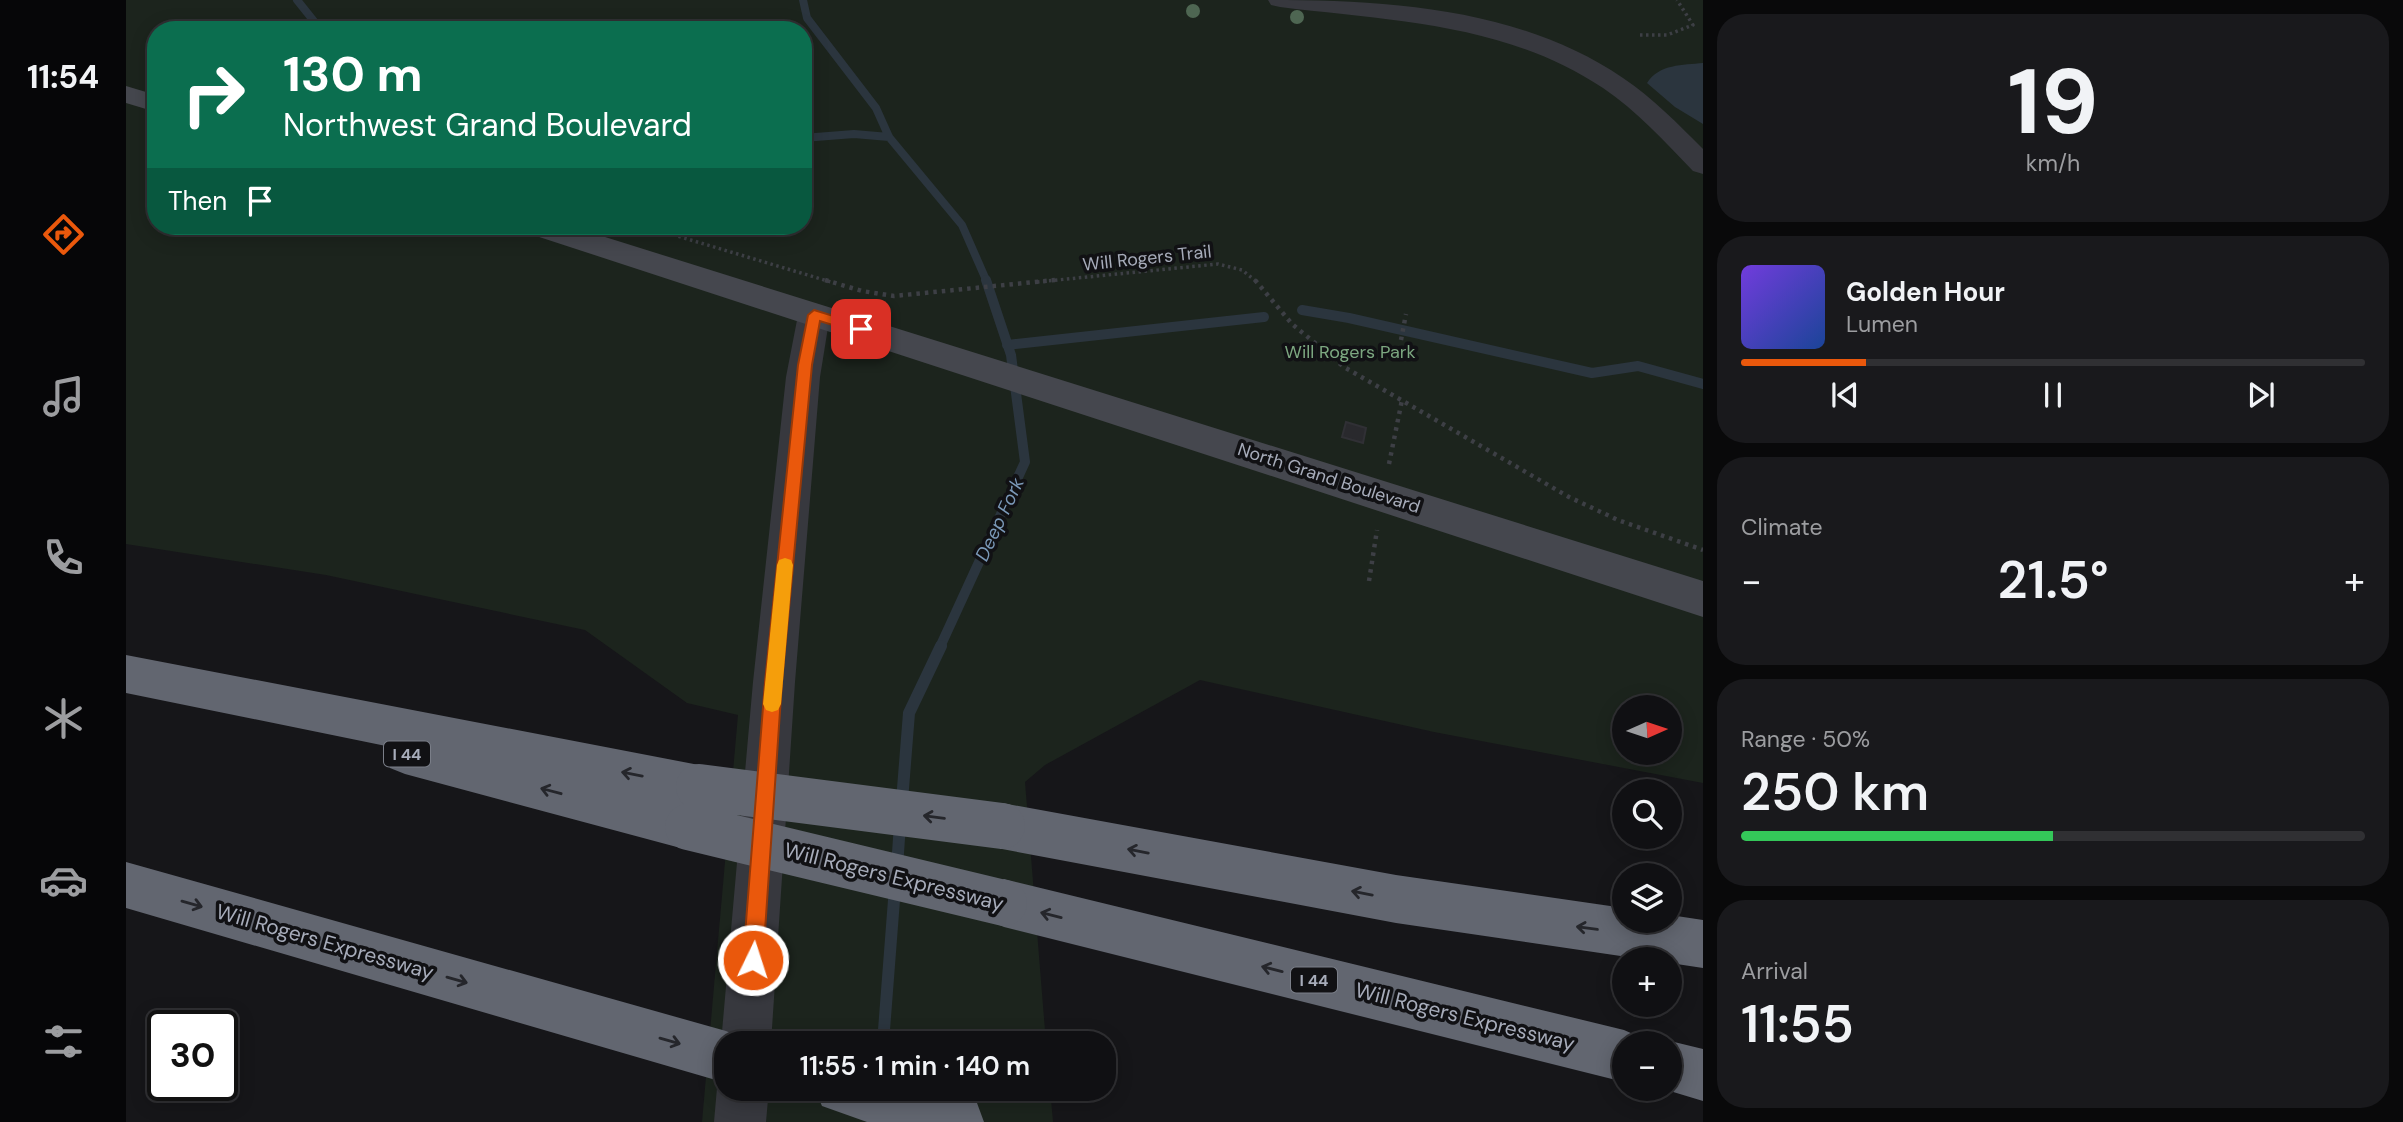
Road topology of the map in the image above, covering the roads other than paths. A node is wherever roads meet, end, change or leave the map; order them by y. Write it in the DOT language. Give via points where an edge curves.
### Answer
graph roads {
  1 [pos="1280,0"];
  2 [pos="126,94"];
  3 [pos="147,101"];
  4 [pos="1703,165"];
  5 [pos="566,235"];
  6 [pos="814,315"];
  7 [pos="1703,599"];
  8 [pos="126,674"];
  9 [pos="126,680"];
  10 [pos="693,807"];
  11 [pos="126,885"];
  12 [pos="1703,944"];
  13 [pos="747,1031"];
  14 [pos="714,1053"];
  15 [pos="1612,1053"];
  16 [pos="1682,1070"];
  17 [pos="1703,1075"];
  18 [pos="742,1101"];
  19 [pos="885,1101"];
  20 [pos="740,1122"];
  21 [pos="958,1122"];
  1 -- 4 [label="street" via="1466,23 1536,40 1616,84"];
  2 -- 3 [label="street"];
  5 -- 6 [label="street, North Grand Boulevard"];
  6 -- 7 [label="street, North Grand Boulevard"];
  6 -- 13 [label="street" via="803,377 775,668"];
  10 -- 8 [label="highway, one-way"];
  10 -- 9 [label="highway, Will Rogers Expressway / I 44, one-way"];
  12 -- 10 [label="highway, one-way, bridge" via="1396,899 1002,826"];
  15 -- 10 [label="highway, Will Rogers Expressway / I 44, one-way, bridge" via="1004,904"];
  11 -- 14 [label="highway, Will Rogers Expressway, one-way"];
  16 -- 17 [label="highway"];
  18 -- 20 [label="street"];
  19 -- 21 [label="highway"];
}
